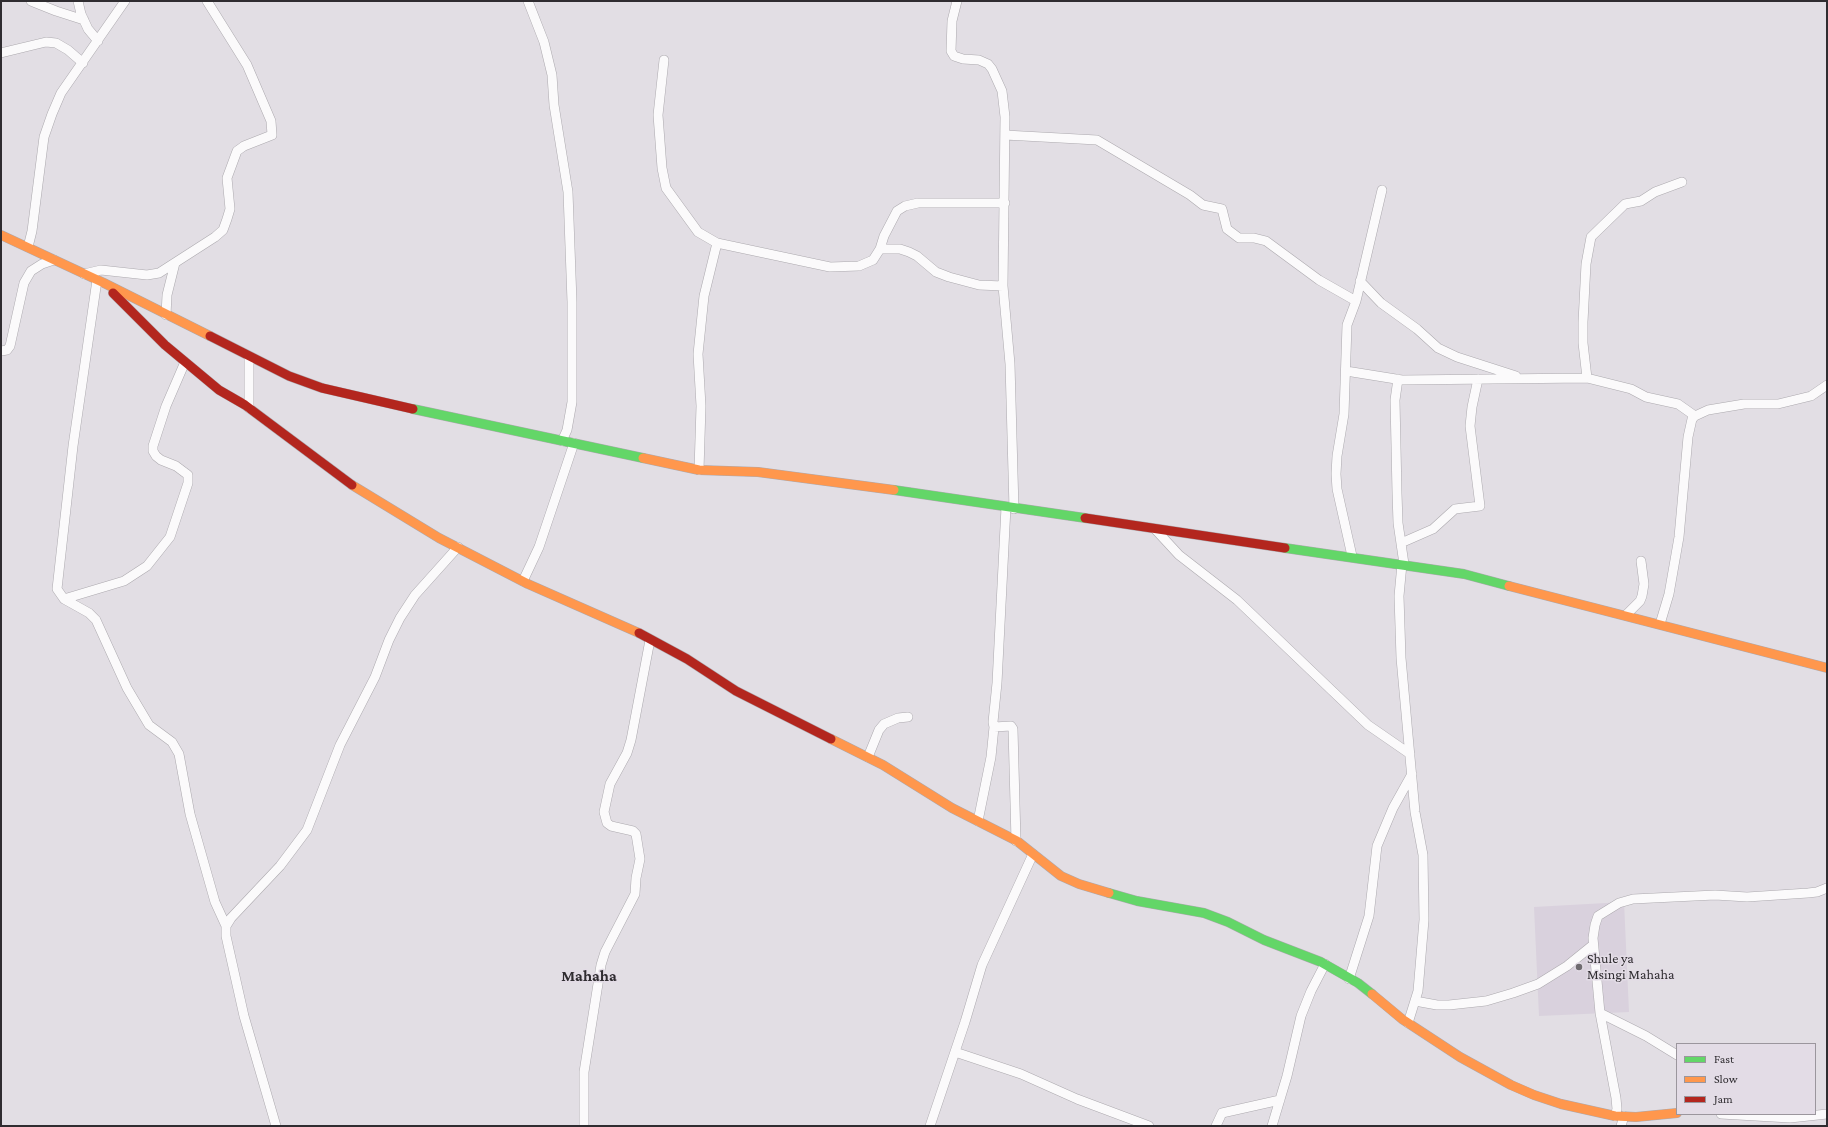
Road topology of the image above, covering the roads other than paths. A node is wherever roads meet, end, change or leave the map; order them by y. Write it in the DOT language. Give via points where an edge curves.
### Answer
graph roads {
  1 [pos="31,1"];
  2 [pos="78,1"];
  3 [pos="125,1"];
  4 [pos="206,1"];
  5 [pos="528,1"];
  6 [pos="957,1"];
  7 [pos="84,20"];
  8 [pos="98,41"];
  9 [pos="1,53"];
  10 [pos="664,60"];
  11 [pos="83,63"];
  12 [pos="1005,135"];
  13 [pos="1682,182"];
  14 [pos="1382,190"];
  15 [pos="1005,204"];
  16 [pos="1,235"];
  17 [pos="717,243"];
  18 [pos="28,247"];
  19 [pos="880,249"];
  20 [pos="54,260"];
  21 [pos="175,263"];
  22 [pos="84,274"];
  23 [pos="1360,281"];
  24 [pos="100,282"];
  25 [pos="1003,286"];
  26 [pos="1356,301"];
  27 [pos="166,315"];
  28 [pos="1,351"];
  29 [pos="249,356"];
  30 [pos="186,362"];
  31 [pos="1346,372"];
  32 [pos="1587,378"];
  33 [pos="1398,379"];
  34 [pos="1478,379"];
  35 [pos="1523,379"];
  36 [pos="1827,385"];
  37 [pos="249,408"];
  38 [pos="1694,416"];
  39 [pos="562,441"];
  40 [pos="574,444"];
  41 [pos="699,470"];
  42 [pos="1010,508"];
  43 [pos="1155,529"];
  44 [pos="1401,543"];
  45 [pos="458,547"];
  46 [pos="1352,556"];
  47 [pos="1641,561"];
  48 [pos="1403,564"];
  49 [pos="523,582"];
  50 [pos="64,599"];
  51 [pos="1626,615"];
  52 [pos="1660,624"];
  53 [pos="650,640"];
  54 [pos="1827,668"];
  55 [pos="908,717"];
  56 [pos="994,727"];
  57 [pos="1410,754"];
  58 [pos="868,757"];
  59 [pos="1412,774"];
  60 [pos="978,821"];
  61 [pos="1016,841"];
  62 [pos="1033,854"];
  63 [pos="1827,888"];
  64 [pos="226,926"];
  65 [pos="1593,945"];
  66 [pos="1325,964"];
  67 [pos="1349,978"];
  68 [pos="1415,1001"];
  69 [pos="1600,1013"];
  70 [pos="1408,1023"];
  71 [pos="955,1052"];
  72 [pos="1676,1054"];
  73 [pos="1280,1100"];
  74 [pos="1676,1114"];
  75 [pos="1827,1114"];
  76 [pos="1766,1115"];
  77 [pos="1619,1116"];
  78 [pos="1789,1122"];
  79 [pos="276,1126"];
  80 [pos="584,1126"];
  81 [pos="930,1126"];
  82 [pos="1149,1126"];
  83 [pos="1216,1126"];
  84 [pos="1272,1126"];
  85 [pos="1621,1126"];
  1 -- 7 [label="street"];
  2 -- 7 [label="street"];
  3 -- 8 [label="street"];
  4 -- 21 [label="street" via="247,65 271,121 272,135 237,151 227,178 230,209 222,230"];
  5 -- 39 [label="street" via="544,42 552,76 568,192 572,402 567,430"];
  6 -- 12 [label="street" via="952,21 951,51 954,56 979,60 992,69 1002,91"];
  7 -- 8 [label="street"];
  8 -- 11 [label="street"];
  9 -- 11 [label="street" via="46,42 56,43"];
  10 -- 17 [label="street" via="658,115 666,188 698,232"];
  11 -- 18 [label="street" via="61,93 44,137"];
  12 -- 15 [label="street"];
  12 -- 26 [label="street" via="1097,140 1203,205 1222,209 1227,229 1238,238 1266,241 1319,280"];
  13 -- 32 [label="street" via="1655,192 1640,201 1625,204 1591,236 1586,264 1583,322"];
  14 -- 23 [label="street"];
  15 -- 19 [label="street" via="918,203 905,206 897,211"];
  15 -- 25 [label="street"];
  16 -- 18 [label="main road"];
  17 -- 19 [label="street" via="830,267 859,266 873,260"];
  17 -- 41 [label="street" via="704,296 698,354 701,406"];
  18 -- 20 [label="main road"];
  19 -- 25 [label="street" via="900,249 909,252 936,272 949,277 979,285"];
  20 -- 22 [label="main road"];
  20 -- 28 [label="street" via="31,271 24,283 10,346 7,350"];
  21 -- 22 [label="street" via="158,273 147,275 101,270"];
  21 -- 27 [label="street" via="167,296"];
  22 -- 24 [label="main road"];
  23 -- 26 [label="street"];
  23 -- 35 [label="street" via="1381,303 1438,348"];
  24 -- 27 [label="main road"];
  24 -- 30 [label="main road"];
  24 -- 50 [label="street" via="73,446 57,583"];
  25 -- 42 [label="street" via="1010,364"];
  26 -- 31 [label="street" via="1347,325"];
  27 -- 29 [label="main road"];
  29 -- 37 [label="street"];
  29 -- 39 [label="main road" via="289,376 322,388 432,415"];
  30 -- 37 [label="main road" via="219,390"];
  30 -- 50 [label="street" via="166,406 153,446 156,456 188,475 188,483 170,537 147,566 124,581"];
  31 -- 33 [label="street"];
  31 -- 46 [label="street" via="1344,414 1336,474"];
  32 -- 35 [label="street"];
  32 -- 38 [label="street" via="1631,389 1646,398 1678,404"];
  33 -- 34 [label="street"];
  33 -- 44 [label="street" via="1395,390 1395,437"];
  34 -- 35 [label="street"];
  34 -- 44 [label="street" via="1470,426 1480,506 1455,509 1433,529"];
  36 -- 38 [label="street" via="1811,396 1778,404 1744,404 1708,410"];
  37 -- 45 [label="main road" via="363,493"];
  38 -- 52 [label="street" via="1688,437 1679,537 1669,594"];
  39 -- 40 [label="main road"];
  40 -- 41 [label="main road"];
  40 -- 49 [label="street" via="539,547"];
  41 -- 42 [label="main road" via="758,472 827,480"];
  42 -- 43 [label="main road"];
  42 -- 56 [label="street" via="993,707"];
  43 -- 46 [label="main road"];
  43 -- 57 [label="street" via="1179,555 1237,600 1368,725"];
  44 -- 48 [label="street"];
  45 -- 49 [label="main road"];
  45 -- 64 [label="street" via="416,595 400,618 375,677 338,751 307,830 280,866"];
  46 -- 48 [label="main road"];
  47 -- 51 [label="street" via="1644,584 1642,596"];
  48 -- 51 [label="main road" via="1464,574"];
  48 -- 57 [label="street" via="1399,596 1401,658"];
  49 -- 53 [label="main road"];
  50 -- 64 [label="street" via="89,613 96,620 127,688 149,725 172,742 179,754 190,814 215,902"];
  51 -- 52 [label="main road"];
  52 -- 54 [label="main road"];
  53 -- 58 [label="main road" via="687,659 736,691"];
  53 -- 80 [label="street" via="631,740 610,784 604,812 607,823 611,826 636,834 640,859 636,894 605,952 600,970 584,1072"];
  55 -- 58 [label="street" via="884,724"];
  56 -- 60 [label="street" via="991,757"];
  56 -- 61 [label="street" via="1011,726 1013,729"];
  57 -- 59 [label="street"];
  58 -- 60 [label="main road"];
  59 -- 67 [label="street" via="1393,808 1377,846 1368,916"];
  59 -- 68 [label="street" via="1415,812 1423,855 1424,920"];
  60 -- 61 [label="main road"];
  61 -- 62 [label="main road"];
  62 -- 66 [label="main road" via="1061,876 1078,884 1137,901 1204,913"];
  62 -- 71 [label="street" via="982,965"];
  63 -- 65 [label="street" via="1812,893 1747,897 1715,895 1633,898 1598,916"];
  64 -- 79 [label="street" via="244,1016"];
  65 -- 68 [label="street" via="1567,966 1538,984 1513,993 1486,1001 1449,1005"];
  65 -- 69 [label="street"];
  66 -- 67 [label="main road"];
  66 -- 73 [label="street" via="1301,1016"];
  67 -- 70 [label="main road"];
  68 -- 70 [label="street"];
  69 -- 72 [label="street"];
  69 -- 77 [label="street"];
  70 -- 77 [label="main road" via="1511,1086 1560,1104"];
  71 -- 81 [label="street"];
  71 -- 82 [label="street" via="1021,1074 1077,1099"];
  73 -- 83 [label="street" via="1222,1113"];
  73 -- 84 [label="street"];
  74 -- 77 [label="main road"];
  75 -- 78 [label="street"];
  76 -- 78 [label="street"];
  77 -- 85 [label="street"];
}
